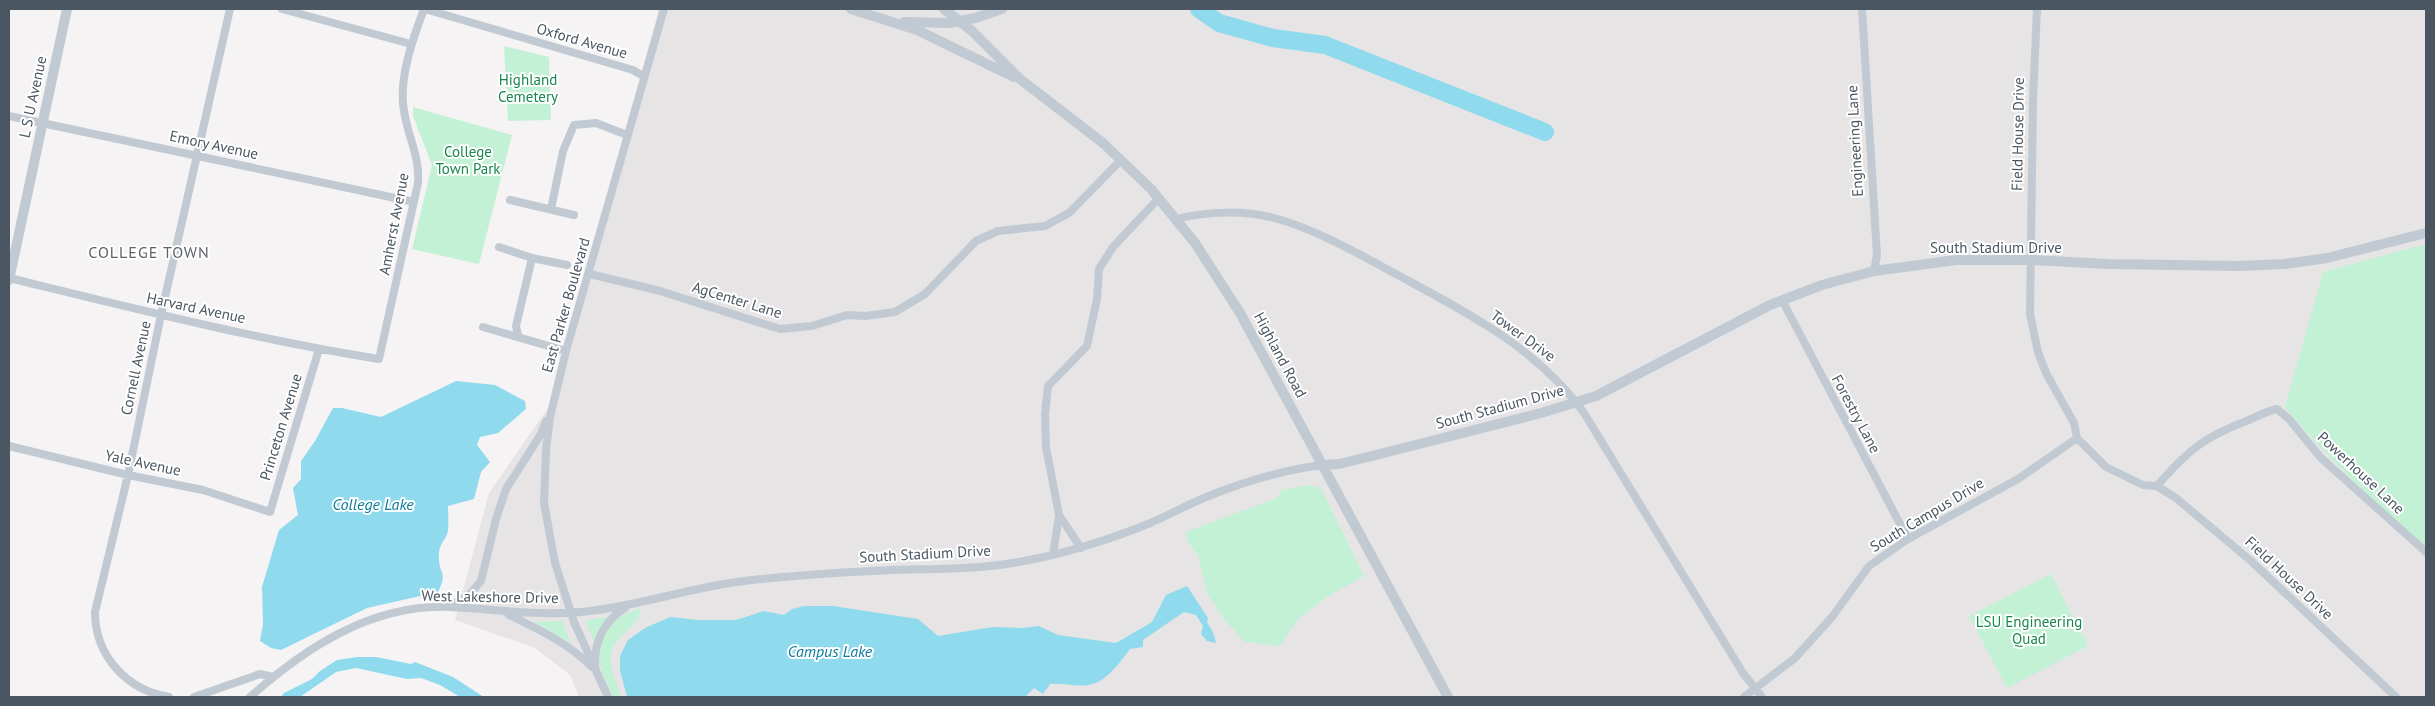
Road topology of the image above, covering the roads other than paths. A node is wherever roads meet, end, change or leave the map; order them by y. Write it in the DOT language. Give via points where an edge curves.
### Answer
graph roads {
  1 [pos="67,9"];
  2 [pos="230,9"];
  3 [pos="282,9"];
  4 [pos="425,9"];
  5 [pos="664,9"];
  6 [pos="851,9"];
  7 [pos="944,9"];
  8 [pos="1002,9"];
  9 [pos="1862,9"];
  10 [pos="2037,9"];
  11 [pos="961,21"];
  12 [pos="898,23"];
  13 [pos="411,44"];
  14 [pos="643,76"];
  15 [pos="1020,79"];
  16 [pos="9,116"];
  17 [pos="43,123"];
  18 [pos="627,135"];
  19 [pos="198,156"];
  20 [pos="1121,160"];
  21 [pos="1159,198"];
  22 [pos="510,200"];
  23 [pos="414,202"];
  24 [pos="551,209"];
  25 [pos="574,215"];
  26 [pos="1176,219"];
  27 [pos="2426,233"];
  28 [pos="499,247"];
  29 [pos="532,258"];
  30 [pos="2031,260"];
  31 [pos="567,265"];
  32 [pos="1874,271"];
  33 [pos="590,274"];
  34 [pos="9,279"];
  35 [pos="1782,300"];
  36 [pos="161,315"];
  37 [pos="483,326"];
  38 [pos="518,335"];
  39 [pos="319,349"];
  40 [pos="566,351"];
  41 [pos="379,359"];
  42 [pos="1576,402"];
  43 [pos="553,405"];
  44 [pos="2077,438"];
  45 [pos="9,446"];
  46 [pos="1323,465"];
  47 [pos="128,475"];
  48 [pos="2157,486"];
  49 [pos="270,512"];
  50 [pos="1059,515"];
  51 [pos="1908,539"];
  52 [pos="1081,548"];
  53 [pos="2426,552"];
  54 [pos="1053,555"];
  55 [pos="630,605"];
  56 [pos="448,607"];
  57 [pos="505,612"];
  58 [pos="571,612"];
  59 [pos="595,669"];
  60 [pos="273,677"];
  61 [pos="1756,689"];
  62 [pos="169,697"];
  63 [pos="194,697"];
  64 [pos="250,697"];
  65 [pos="608,697"];
  66 [pos="1448,697"];
  67 [pos="1744,697"];
  68 [pos="1762,697"];
  69 [pos="2396,697"];
  1 -- 17 [label="street, L S U Avenue"];
  2 -- 19 [label="street, Cornell Avenue"];
  3 -- 13 [label="street"];
  4 -- 13 [label="street, Amherst Avenue"];
  4 -- 14 [label="street, Oxford Avenue" via="633,70"];
  5 -- 14 [label="street, East Parker Boulevard"];
  6 -- 12 [label="street, Highland Road"];
  7 -- 11 [label="street, Highland Road"];
  8 -- 11 [label="street"];
  9 -- 32 [label="street, Engineering Lane" via="1877,255"];
  10 -- 30 [label="street, Field House Drive"];
  11 -- 12 [label="street"];
  11 -- 15 [label="street, Highland Road"];
  12 -- 15 [label="street, Highland Road"];
  13 -- 23 [label="street, Amherst Avenue" via="403,92 404,111 419,169"];
  14 -- 18 [label="street, East Parker Boulevard"];
  15 -- 20 [label="street, Highland Road" via="1087,129"];
  16 -- 17 [label="street, Emory Avenue"];
  17 -- 19 [label="street, Emory Avenue"];
  17 -- 34 [label="street, L S U Avenue"];
  18 -- 24 [label="street" via="596,123 574,125 564,151"];
  18 -- 33 [label="street, East Parker Boulevard"];
  19 -- 23 [label="street, Emory Avenue"];
  19 -- 36 [label="street, Cornell Avenue"];
  20 -- 21 [label="street, Highland Road"];
  20 -- 33 [label="street, AgCenter Lane" via="1069,213 1045,226 998,232 976,241 925,294 896,312 847,315 812,326 780,329 660,291"];
  21 -- 26 [label="street, Highland Road"];
  21 -- 50 [label="street" via="1113,247 1099,269 1087,346 1048,386 1046,447"];
  22 -- 24 [label="street"];
  23 -- 41 [label="street, Amherst Avenue"];
  24 -- 25 [label="street"];
  26 -- 42 [label="street, Tower Drive" via="1219,213 1260,216 1312,232 1473,316 1538,361"];
  26 -- 46 [label="street, Highland Road" via="1222,282"];
  27 -- 30 [label="street, South Stadium Drive" via="2334,256 2285,264 2108,264"];
  28 -- 29 [label="street"];
  29 -- 31 [label="street"];
  29 -- 38 [label="street" via="516,326"];
  30 -- 32 [label="street, South Stadium Drive" via="1932,261"];
  30 -- 44 [label="street, Field House Drive" via="2030,314 2038,352 2053,389 2074,423"];
  32 -- 35 [label="street, South Stadium Drive"];
  33 -- 40 [label="street, East Parker Boulevard"];
  34 -- 36 [label="street, Harvard Avenue"];
  35 -- 42 [label="street, South Stadium Drive" via="1596,396"];
  35 -- 51 [label="street, Forestry Lane"];
  36 -- 39 [label="street, Harvard Avenue"];
  36 -- 47 [label="street, Cornell Avenue"];
  37 -- 38 [label="street"];
  38 -- 40 [label="street"];
  39 -- 41 [label="street, Harvard Avenue"];
  39 -- 49 [label="street, Princeton Avenue"];
  40 -- 43 [label="street, East Parker Boulevard"];
  42 -- 46 [label="street, South Stadium Drive" via="1372,456"];
  42 -- 61 [label="street, Tower Drive" via="1743,673"];
  43 -- 56 [label="street" via="541,434 506,489 481,581 470,594"];
  43 -- 58 [label="street, East Parker Boulevard" via="546,450 544,503 550,540"];
  44 -- 48 [label="street, Field House Drive" via="2106,467 2143,485"];
  44 -- 51 [label="street, South Campus Drive" via="2018,479"];
  45 -- 47 [label="street, Yale Avenue"];
  46 -- 52 [label="street, South Stadium Drive" via="1306,466 1251,481"];
  46 -- 66 [label="street, Highland Road"];
  47 -- 49 [label="street, Yale Avenue" via="203,490"];
  47 -- 62 [label="street, Cornell Avenue" via="105,563 95,625 107,655 124,677 139,689"];
  48 -- 53 [label="street, Powerhouse Lane" via="2197,444 2232,425 2277,408 2321,458"];
  48 -- 69 [label="street, Field House Drive" via="2173,495 2251,561"];
  50 -- 52 [label="street"];
  50 -- 54 [label="street"];
  51 -- 61 [label="street, South Campus Drive" via="1869,566 1832,617 1795,658"];
  52 -- 54 [label="street, South Stadium Drive"];
  54 -- 55 [label="street, South Stadium Drive" via="973,569 875,571 742,581"];
  55 -- 58 [label="street, South Stadium Drive"];
  55 -- 59 [label="street" via="617,613 600,634"];
  56 -- 57 [label="street, West Lakeshore Drive"];
  56 -- 60 [label="street, West Lakeshore Drive" via="412,610 359,624 307,651"];
  57 -- 58 [label="street, West Lakeshore Drive"];
  57 -- 59 [label="street" via="552,636"];
  58 -- 59 [label="street, West Lakeshore Drive"];
  59 -- 65 [label="street, West Lakeshore Drive"];
  60 -- 63 [label="street" via="260,674"];
  60 -- 64 [label="street, West Lakeshore Drive"];
  61 -- 67 [label="street, South Campus Drive"];
  61 -- 68 [label="street, Tower Drive"];
}
